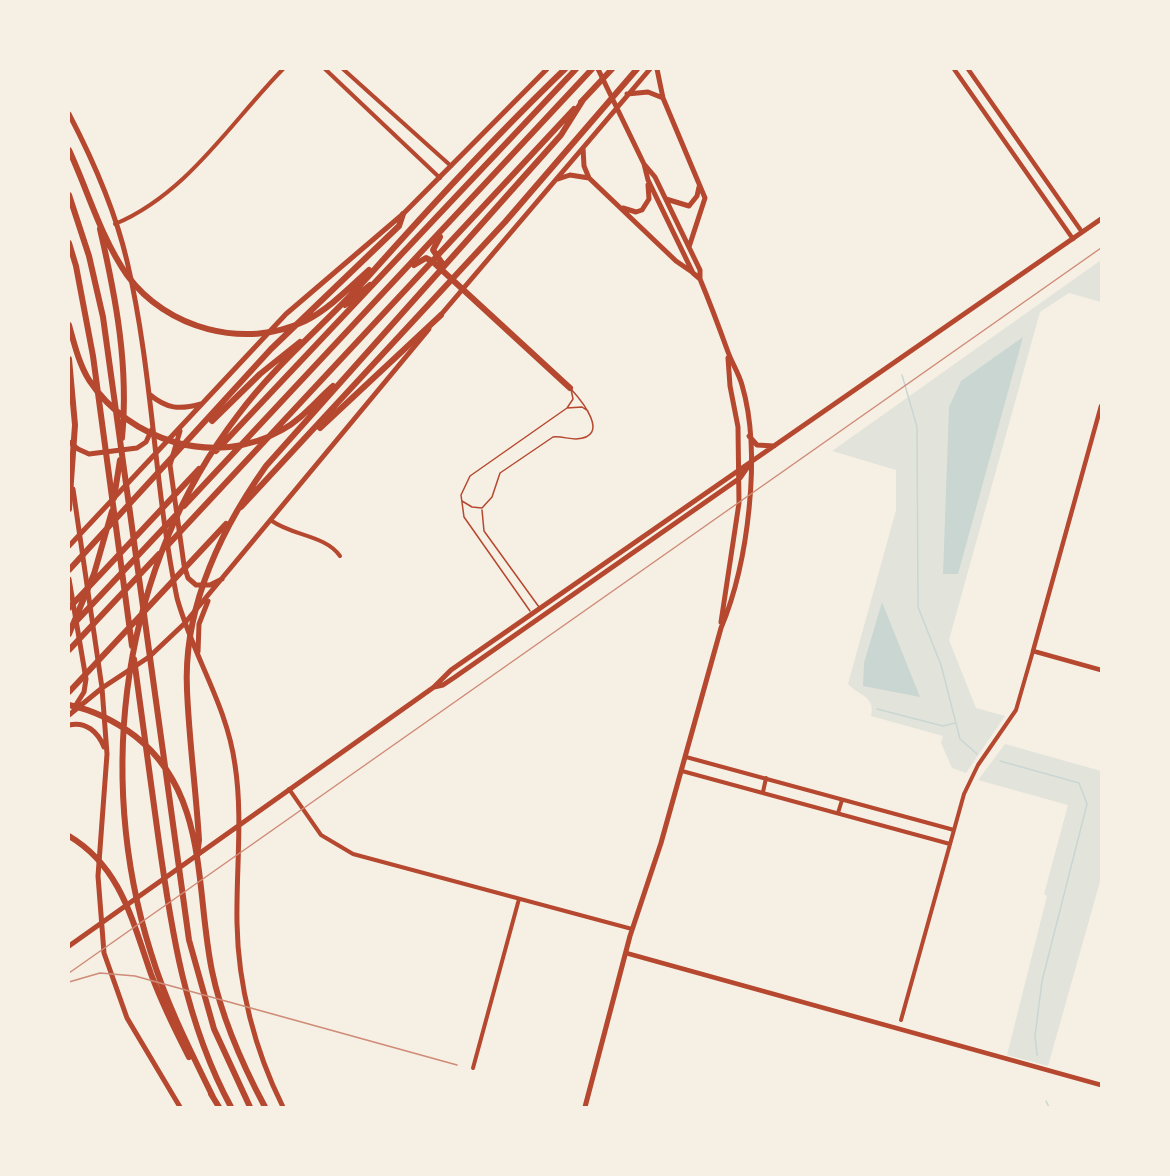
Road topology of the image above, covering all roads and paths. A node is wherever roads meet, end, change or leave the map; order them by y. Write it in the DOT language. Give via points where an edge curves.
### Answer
graph roads {
  1 [pos="283,69"];
  2 [pos="325,69"];
  3 [pos="343,69"];
  4 [pos="547,69"];
  5 [pos="565,69"];
  6 [pos="576,69"];
  7 [pos="592,69"];
  8 [pos="598,69"];
  9 [pos="612,69"];
  10 [pos="637,69"];
  11 [pos="650,69"];
  12 [pos="657,69"];
  13 [pos="954,69"];
  14 [pos="968,69"];
  15 [pos="541,72"];
  16 [pos="627,94"];
  17 [pos="663,99"];
  18 [pos="582,100"];
  19 [pos="69,114"];
  20 [pos="1015,133"];
  21 [pos="1004,140"];
  22 [pos="583,147"];
  23 [pos="69,150"];
  24 [pos="644,164"];
  25 [pos="451,167"];
  26 [pos="440,178"];
  27 [pos="589,178"];
  28 [pos="556,179"];
  29 [pos="648,180"];
  30 [pos="699,185"];
  31 [pos="478,190"];
  32 [pos="69,195"];
  33 [pos="666,199"];
  34 [pos="621,207"];
  35 [pos="96,214"];
  36 [pos="402,214"];
  37 [pos="1101,219"];
  38 [pos="116,224"];
  39 [pos="1082,232"];
  40 [pos="1073,239"];
  41 [pos="69,243"];
  42 [pos="689,248"];
  43 [pos="389,251"];
  44 [pos="387,272"];
  45 [pos="693,273"];
  46 [pos="700,279"];
  47 [pos="441,315"];
  48 [pos="354,323"];
  49 [pos="69,325"];
  50 [pos="508,330"];
  51 [pos="728,353"];
  52 [pos="69,359"];
  53 [pos="350,372"];
  54 [pos="570,388"];
  55 [pos="149,394"];
  56 [pos="203,403"];
  57 [pos="1101,406"];
  58 [pos="567,408"];
  59 [pos="589,411"];
  60 [pos="154,426"];
  61 [pos="181,427"];
  62 [pos="204,427"];
  63 [pos="749,435"];
  64 [pos="69,442"];
  65 [pos="776,446"];
  66 [pos="158,452"];
  67 [pos="69,464"];
  68 [pos="750,464"];
  69 [pos="281,466"];
  70 [pos="740,467"];
  71 [pos="740,478"];
  72 [pos="461,501"];
  73 [pos="482,508"];
  74 [pos="69,509"];
  75 [pos="272,521"];
  76 [pos="79,536"];
  77 [pos="69,546"];
  78 [pos="340,556"];
  79 [pos="69,570"];
  80 [pos="225,577"];
  81 [pos="69,579"];
  82 [pos="211,594"];
  83 [pos="69,608"];
  84 [pos="539,608"];
  85 [pos="532,613"];
  86 [pos="541,617"];
  87 [pos="184,624"];
  88 [pos="721,628"];
  89 [pos="69,631"];
  90 [pos="69,650"];
  91 [pos="1033,651"];
  92 [pos="199,660"];
  93 [pos="1101,670"];
  94 [pos="434,687"];
  95 [pos="102,688"];
  96 [pos="69,692"];
  97 [pos="69,705"];
  98 [pos="69,715"];
  99 [pos="69,725"];
  100 [pos="107,754"];
  101 [pos="686,757"];
  102 [pos="682,771"];
  103 [pos="766,778"];
  104 [pos="289,789"];
  105 [pos="763,792"];
  106 [pos="842,799"];
  107 [pos="838,813"];
  108 [pos="954,830"];
  109 [pos="69,836"];
  110 [pos="950,844"];
  111 [pos="197,856"];
  112 [pos="519,899"];
  113 [pos="633,930"];
  114 [pos="69,946"];
  115 [pos="626,953"];
  116 [pos="901,1020"];
  117 [pos="473,1068"];
  118 [pos="1101,1085"];
  119 [pos="213,1097"];
  120 [pos="180,1107"];
  121 [pos="219,1107"];
  122 [pos="231,1107"];
  123 [pos="250,1107"];
  124 [pos="265,1107"];
  125 [pos="283,1107"];
  126 [pos="585,1107"];
  1 -- 38 [label="street" via="171,190"];
  2 -- 26 [label="street"];
  3 -- 25 [label="street"];
  4 -- 15 [label="main road"];
  5 -- 43 [label="highway"];
  6 -- 44 [label="highway"];
  7 -- 31 [label="highway"];
  8 -- 24 [label="main road"];
  9 -- 18 [label="highway"];
  10 -- 69 [label="highway" via="505,222"];
  11 -- 16 [label="main road"];
  12 -- 17 [label="main road"];
  13 -- 21 [label="street"];
  14 -- 20 [label="street"];
  15 -- 25 [label="main road"];
  16 -- 17 [label="main road" via="648,92"];
  16 -- 22 [label="main road"];
  17 -- 30 [label="main road"];
  18 -- 53 [label="highway" via="561,135"];
  18 -- 90 [label="highway"];
  19 -- 38 [label="main road"];
  20 -- 21 [label="street"];
  20 -- 39 [label="street"];
  21 -- 40 [label="street"];
  22 -- 27 [label="main road"];
  22 -- 28 [label="main road"];
  23 -- 35 [label="highway"];
  24 -- 29 [label="main road"];
  24 -- 33 [label="main road"];
  25 -- 26 [label="main road"];
  26 -- 36 [label="main road"];
  27 -- 28 [label="main road" via="570,175"];
  27 -- 34 [label="main road"];
  28 -- 47 [label="main road"];
  29 -- 34 [label="main road" via="650,194 645,208 636,212"];
  29 -- 45 [label="main road"];
  30 -- 33 [label="main road" via="689,206"];
  30 -- 42 [label="main road" via="705,204"];
  31 -- 48 [label="highway"];
  31 -- 50 [label="highway" via="433,250 439,262"];
  32 -- 123 [label="highway" via="94,276 106,338 189,940 214,1029"];
  33 -- 42 [label="main road"];
  34 -- 45 [label="main road"];
  35 -- 43 [label="highway" via="118,261 136,286 168,313 221,332 272,332 304,321 337,300"];
  35 -- 89 [label="highway" via="115,292 122,344 123,432 104,542"];
  36 -- 56 [label="main road" via="286,314"];
  36 -- 62 [label="highway" via="399,226 271,349"];
  37 -- 39 [label="main road"];
  38 -- 55 [label="main road" via="133,294"];
  39 -- 40 [label="main road"];
  40 -- 65 [label="main road"];
  41 -- 122 [label="highway" via="93,356 170,922 192,1013"];
  42 -- 46 [label="main road" via="700,270"];
  43 -- 119 [label="highway" via="262,386 219,441 180,509 163,548 135,642 122,755 130,867 163,988"];
  44 -- 62 [label="highway" via="260,374"];
  44 -- 83 [label="highway"];
  45 -- 46 [label="main road"];
  46 -- 51 [label="main road"];
  47 -- 69 [label="highway"];
  47 -- 75 [label="main road"];
  48 -- 50 [label="highway" via="418,261 426,258"];
  48 -- 89 [label="highway"];
  49 -- 53 [label="highway" via="88,378 102,398 143,430 193,447 242,445 281,431"];
  50 -- 54 [label="highway"];
  51 -- 63 [label="main road" via="742,385"];
  51 -- 70 [label="main road"];
  52 -- 74 [label="highway" via="75,425"];
  53 -- 111 [label="highway" via="249,490 215,553 199,597 192,624 187,689 198,816"];
  54 -- 58 [label="lane" via="573,399"];
  54 -- 59 [label="lane"];
  55 -- 56 [label="main road" via="174,409"];
  55 -- 60 [label="main road"];
  56 -- 61 [label="main road"];
  57 -- 91 [label="street"];
  58 -- 59 [label="lane" via="582,407"];
  58 -- 72 [label="lane" via="470,476 462,488"];
  59 -- 73 [label="lane" via="593,425 588,434 576,439 553,437 500,473 492,497"];
  60 -- 64 [label="main road" via="146,442 137,448 89,454"];
  60 -- 66 [label="main road"];
  61 -- 66 [label="main road"];
  61 -- 80 [label="main road" via="170,465 184,565 188,578 196,585 210,585"];
  62 -- 79 [label="highway"];
  63 -- 65 [label="main road" via="757,445"];
  63 -- 68 [label="main road"];
  65 -- 68 [label="main road"];
  66 -- 76 [label="main road"];
  66 -- 87 [label="main road" via="171,569"];
  67 -- 76 [label="main road"];
  68 -- 70 [label="main road"];
  68 -- 71 [label="main road"];
  68 -- 88 [label="main road" via="744,545 732,602"];
  69 -- 96 [label="highway"];
  70 -- 71 [label="main road"];
  70 -- 84 [label="main road"];
  71 -- 86 [label="main road"];
  71 -- 88 [label="main road"];
  72 -- 73 [label="lane"];
  72 -- 85 [label="lane" via="464,517"];
  73 -- 84 [label="lane" via="484,531"];
  75 -- 78 [label="street" via="282,529 332,545"];
  75 -- 80 [label="main road"];
  76 -- 77 [label="main road"];
  76 -- 95 [label="main road"];
  80 -- 82 [label="main road"];
  81 -- 98 [label="main road" via="86,679 84,692"];
  82 -- 87 [label="main road"];
  82 -- 92 [label="main road" via="199,624"];
  84 -- 85 [label="main road"];
  85 -- 86 [label="lane"];
  85 -- 94 [label="main road" via="451,670"];
  86 -- 94 [label="main road" via="449,681"];
  87 -- 92 [label="main road"];
  87 -- 95 [label="main road" via="149,657"];
  88 -- 101 [label="main road"];
  91 -- 93 [label="street"];
  91 -- 108 [label="street" via="1016,710 969,781"];
  92 -- 125 [label="main road" via="227,726 236,768 239,958 252,1024"];
  94 -- 104 [label="main road"];
  95 -- 98 [label="main road"];
  95 -- 100 [label="main road"];
  97 -- 111 [label="highway" via="122,727 160,761 186,806"];
  99 -- 100 [label="main road" via="85,726 98,734"];
  100 -- 120 [label="main road" via="98,876 104,952 127,1018"];
  101 -- 102 [label="main road"];
  101 -- 103 [label="street"];
  102 -- 105 [label="street"];
  102 -- 113 [label="main road"];
  103 -- 105 [label="street"];
  103 -- 106 [label="street"];
  104 -- 112 [label="street" via="321,835 347,851"];
  104 -- 114 [label="main road"];
  105 -- 107 [label="street"];
  106 -- 107 [label="street"];
  106 -- 108 [label="street"];
  107 -- 110 [label="street"];
  108 -- 110 [label="street"];
  109 -- 119 [label="highway" via="96,855 117,882 159,995"];
  110 -- 116 [label="street"];
  111 -- 124 [label="highway" via="208,949 219,998 232,1038"];
  112 -- 113 [label="street"];
  112 -- 117 [label="street"];
  113 -- 115 [label="main road"];
  115 -- 118 [label="street"];
  115 -- 126 [label="main road"];
  119 -- 121 [label="highway"];
}
